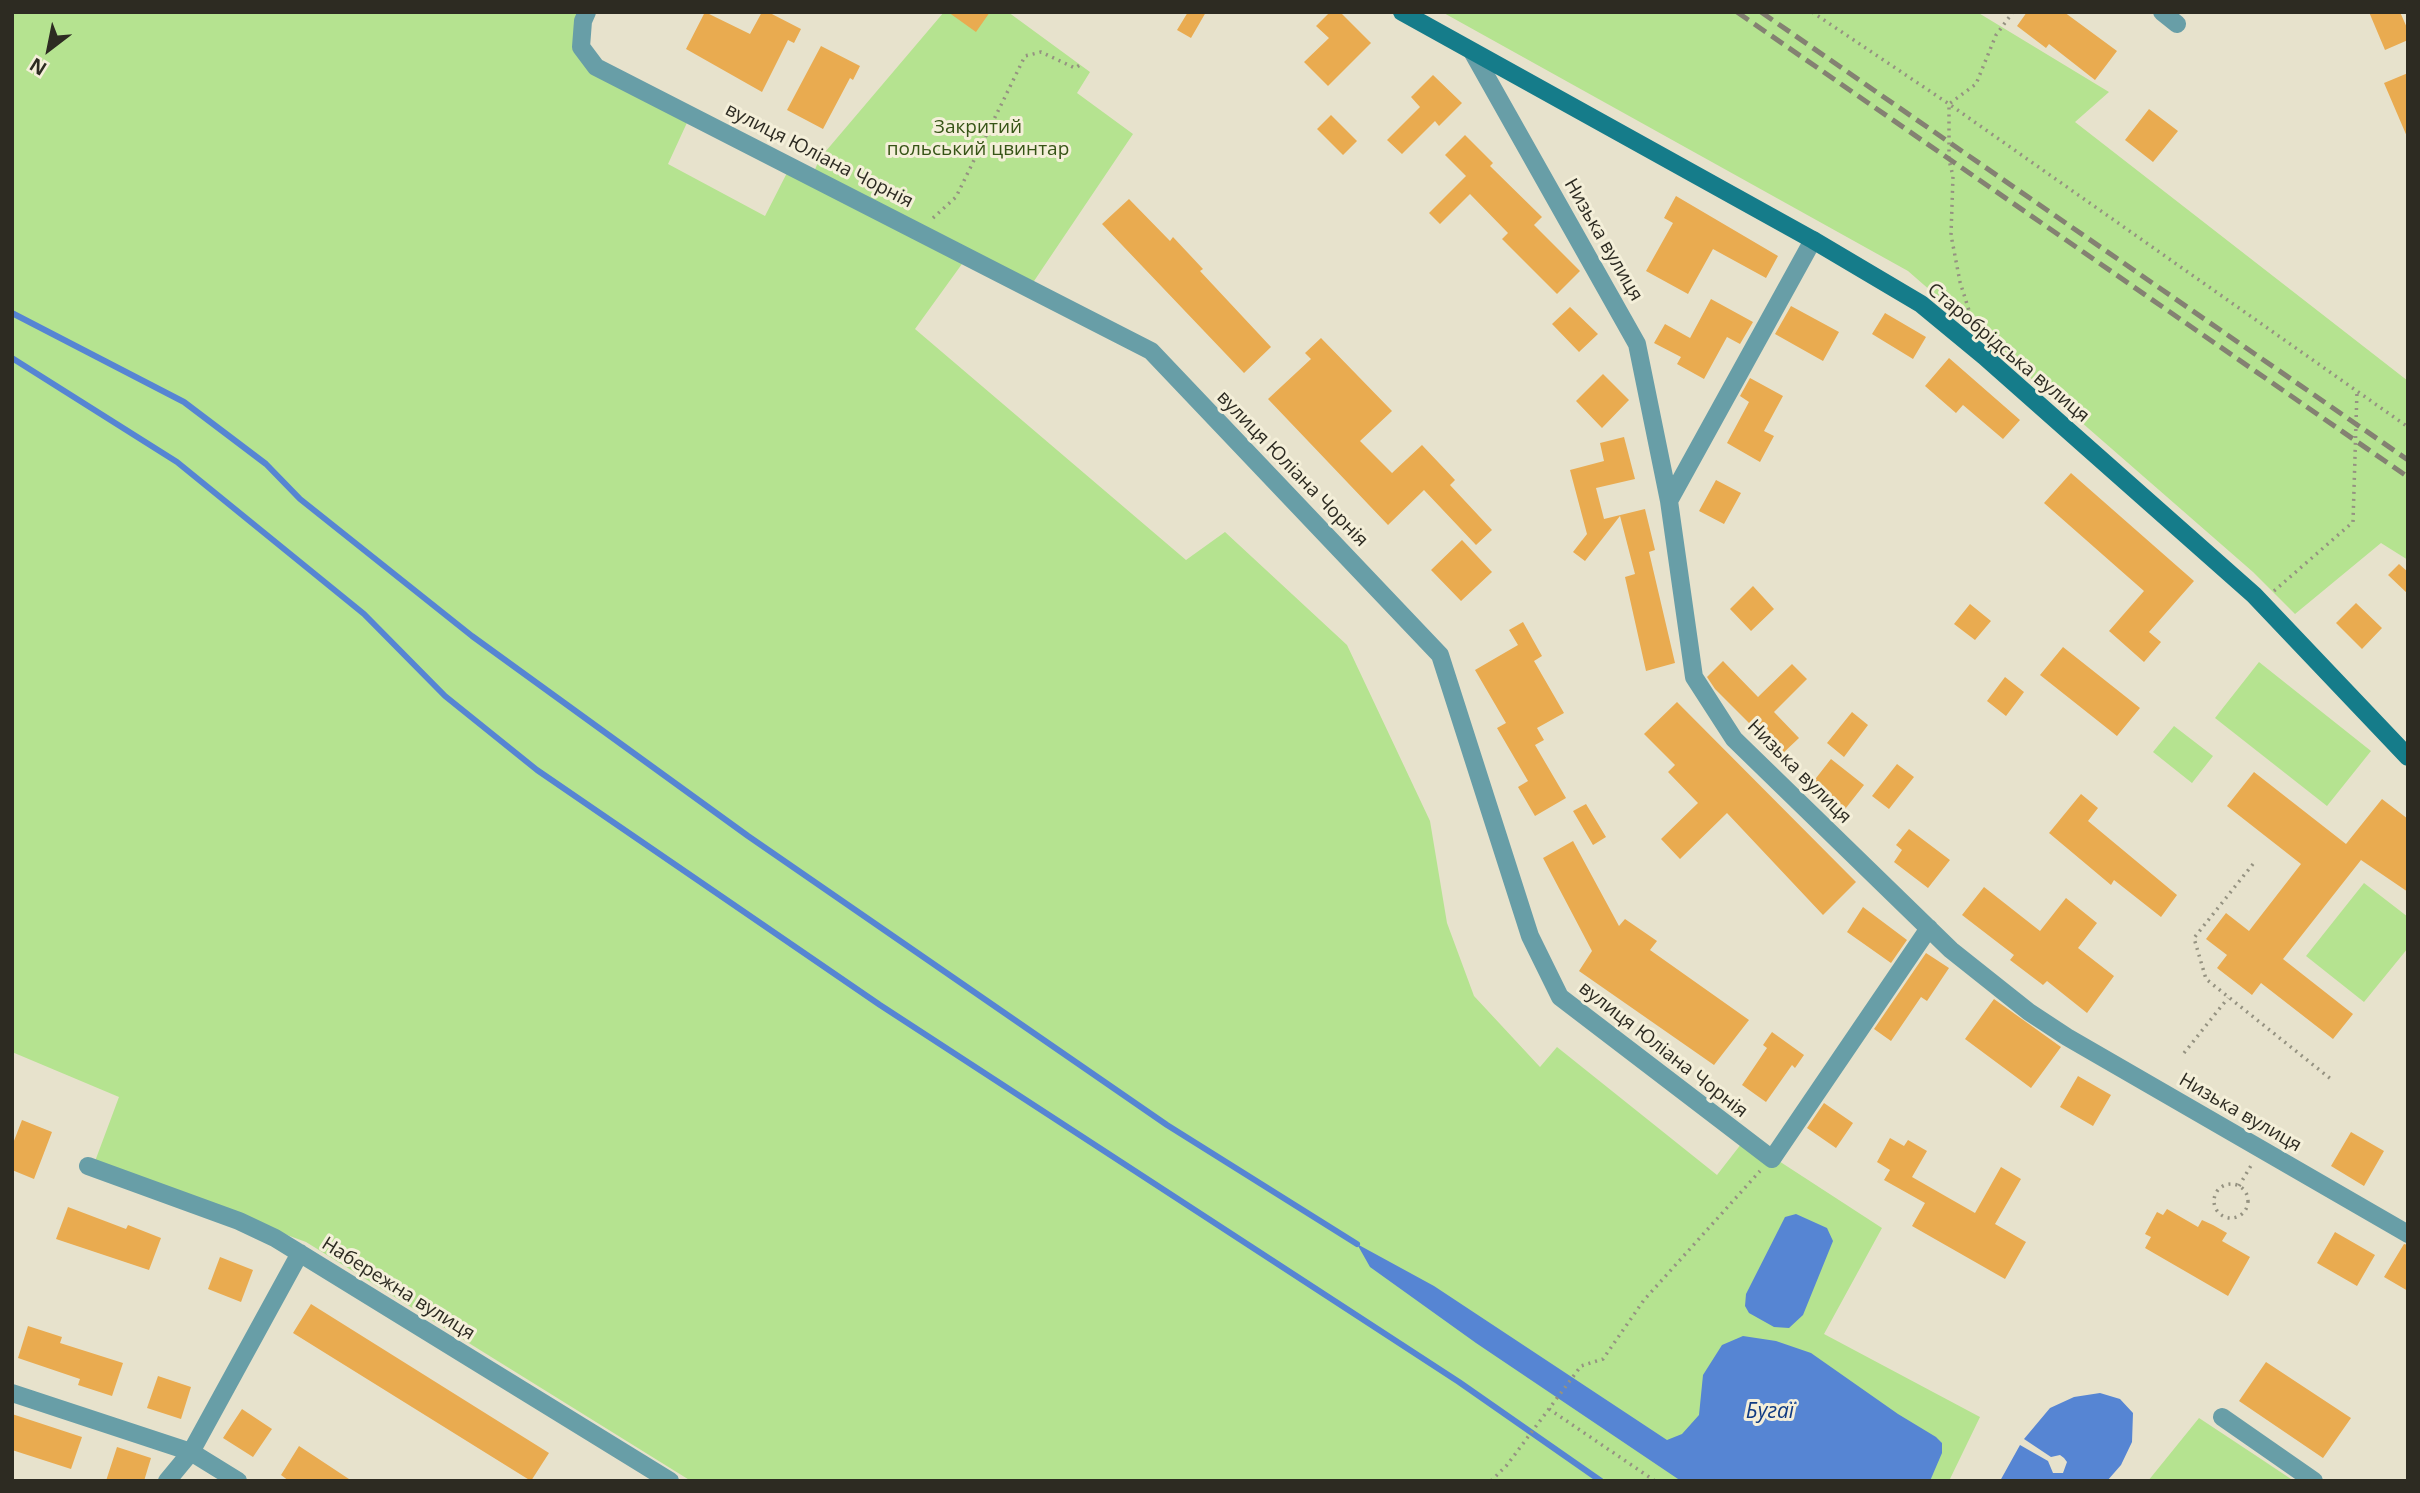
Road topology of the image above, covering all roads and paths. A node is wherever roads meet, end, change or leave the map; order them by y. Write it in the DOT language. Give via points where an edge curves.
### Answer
graph roads {
  1 [pos="587,12"];
  2 [pos="1402,12"];
  3 [pos="1812,12"];
  4 [pos="2013,12"];
  5 [pos="2162,12"];
  6 [pos="2177,24"];
  7 [pos="1473,53"];
  8 [pos="1080,65"];
  9 [pos="1949,104"];
  10 [pos="929,221"];
  11 [pos="1813,240"];
  12 [pos="1984,356"];
  13 [pos="2357,391"];
  14 [pos="2408,426"];
  15 [pos="1669,501"];
  16 [pos="2254,595"];
  17 [pos="2408,757"];
  18 [pos="2253,864"];
  19 [pos="1929,928"];
  20 [pos="2228,998"];
  21 [pos="2184,1053"];
  22 [pos="2332,1080"];
  23 [pos="2256,1157"];
  24 [pos="1772,1158"];
  25 [pos="88,1166"];
  26 [pos="2239,1186"];
  27 [pos="2408,1234"];
  28 [pos="300,1253"];
  29 [pos="12,1393"];
  30 [pos="1549,1409"];
  31 [pos="2222,1417"];
  32 [pos="191,1452"];
  33 [pos="167,1481"];
  34 [pos="238,1481"];
  35 [pos="670,1481"];
  36 [pos="1491,1481"];
  37 [pos="1655,1481"];
  38 [pos="2314,1481"];
  1 -- 24 [label="street, вулиця Юліана Чорнія" via="581,47 596,67 1151,351 1440,655 1530,936 1560,997"];
  2 -- 7 [label="street, Старобрідська вулиця"];
  3 -- 9 [label="path"];
  4 -- 9 [label="path" via="1996,35 1976,84"];
  5 -- 6 [label="street"];
  7 -- 11 [label="street, Старобрідська вулиця"];
  7 -- 15 [label="street, Низька вулиця" via="1637,344"];
  8 -- 10 [label="path" via="1075,68 1041,52 1025,56 956,197"];
  9 -- 12 [label="path" via="1951,235 1960,282"];
  9 -- 13 [label="path"];
  11 -- 12 [label="street, Старобрідська вулиця" via="1921,304"];
  11 -- 15 [label="street"];
  12 -- 16 [label="street, Старобрідська вулиця"];
  13 -- 14 [label="path"];
  13 -- 16 [label="path" via="2353,522 2273,592"];
  15 -- 19 [label="street, Низька вулиця" via="1694,677 1734,739"];
  16 -- 17 [label="street, Старобрідська вулиця"];
  18 -- 20 [label="path" via="2194,938 2206,979"];
  19 -- 24 [label="street"];
  19 -- 27 [label="street, Низька вулиця" via="2055,1030"];
  20 -- 21 [label="path"];
  20 -- 22 [label="path"];
  23 -- 26 [label="path"];
  24 -- 30 [label="path" via="1644,1300 1603,1359 1581,1366"];
  25 -- 28 [label="street, Набережна вулиця" via="239,1221"];
  26 -- 26 [label="path" via="2219,1188 2214,1205 2220,1214 2232,1217 2245,1210 2248,1200"];
  28 -- 32 [label="street"];
  28 -- 35 [label="street, Набережна вулиця"];
  29 -- 32 [label="street"];
  30 -- 36 [label="path"];
  30 -- 37 [label="path"];
  31 -- 38 [label="street"];
  32 -- 33 [label="street"];
  32 -- 34 [label="street"];
}
